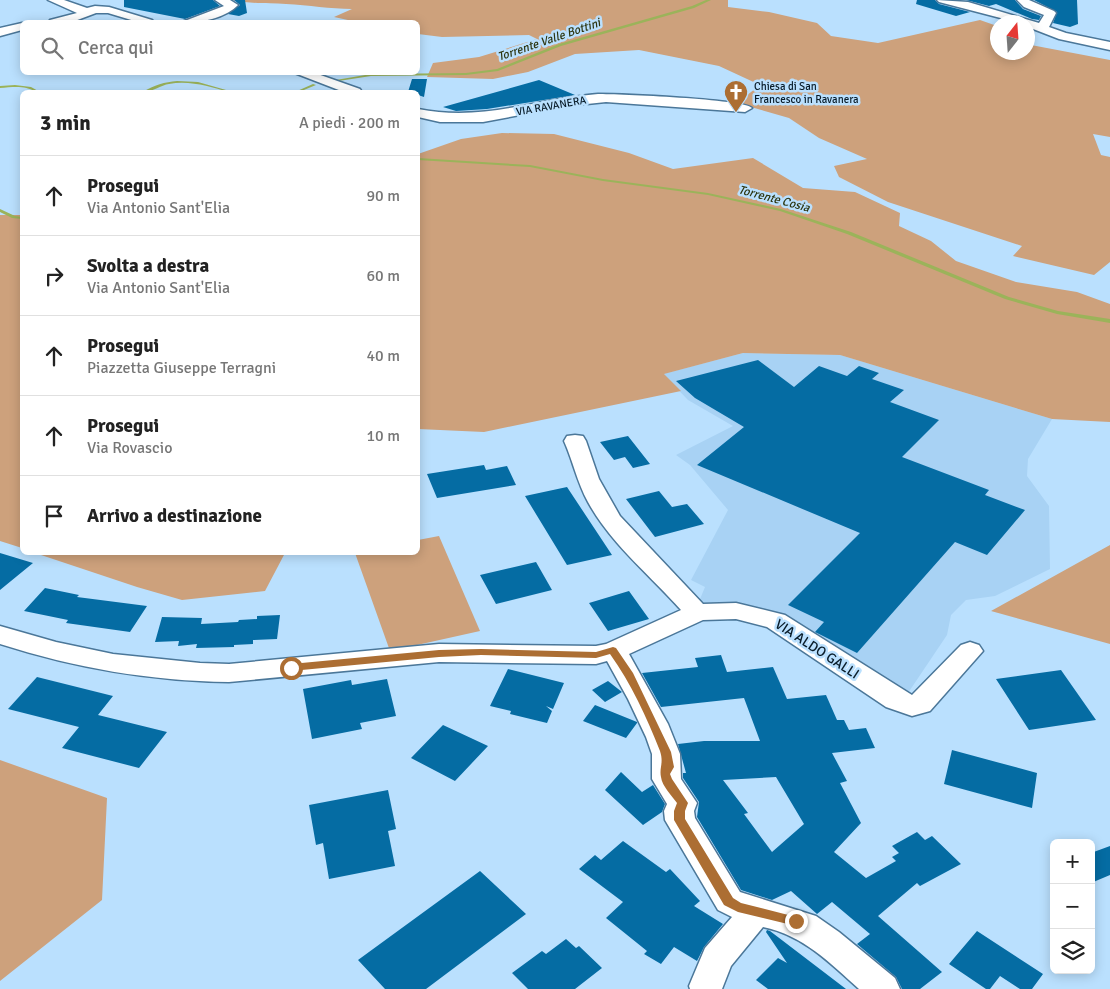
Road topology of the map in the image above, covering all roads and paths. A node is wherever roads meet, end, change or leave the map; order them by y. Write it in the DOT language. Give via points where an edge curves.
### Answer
graph roads {
  1 [pos="54,0"];
  2 [pos="220,0"];
  3 [pos="943,0"];
  4 [pos="1023,0"];
  5 [pos="970,2"];
  6 [pos="90,11"];
  7 [pos="1005,15"];
  8 [pos="206,17"];
  9 [pos="66,20"];
  10 [pos="142,20"];
  11 [pos="195,20"];
  12 [pos="230,20"];
  13 [pos="1035,26"];
  14 [pos="20,27"];
  15 [pos="1043,28"];
  16 [pos="0,32"];
  17 [pos="1110,46"];
  18 [pos="319,77"];
  19 [pos="349,90"];
  20 [pos="745,108"];
  21 [pos="420,114"];
  22 [pos="575,441"];
  23 [pos="696,613"];
  24 [pos="0,635"];
  25 [pos="613,650"];
  26 [pos="970,651"];
  27 [pos="757,911"];
  28 [pos="706,986"];
  29 [pos="883,989"];
  1 -- 6 [label="street"];
  2 -- 8 [label="street" via="232,5"];
  3 -- 5 [label="street"];
  4 -- 15 [label="street" via="1050,13"];
  5 -- 7 [label="street"];
  6 -- 9 [label="street"];
  6 -- 10 [label="street" via="109,10"];
  8 -- 11 [label="street"];
  8 -- 12 [label="street"];
  13 -- 15 [label="street"];
  14 -- 16 [label="street"];
  15 -- 17 [label="street" via="1063,36"];
  18 -- 19 [label="street"];
  20 -- 21 [label="street, VIA RAVANERA" via="610,98 559,102 463,120 436,119"];
  22 -- 23 [label="street" via="590,485 612,521 636,552"];
  23 -- 25 [label="street, VIA ALDO GALLI"];
  23 -- 26 [label="street, VIA ALDO GALLI" via="736,610 776,621 896,700 912,706 920,704"];
  24 -- 25 [label="street, VIA ALDO GALLI" via="70,654 146,669 196,673 229,673 439,653 596,655"];
  25 -- 27 [label="street" via="629,673 666,752 668,767 665,774 682,803 680,820 728,901"];
  27 -- 28 [label="street" via="717,958"];
  27 -- 29 [label="street" via="796,921"];
}
